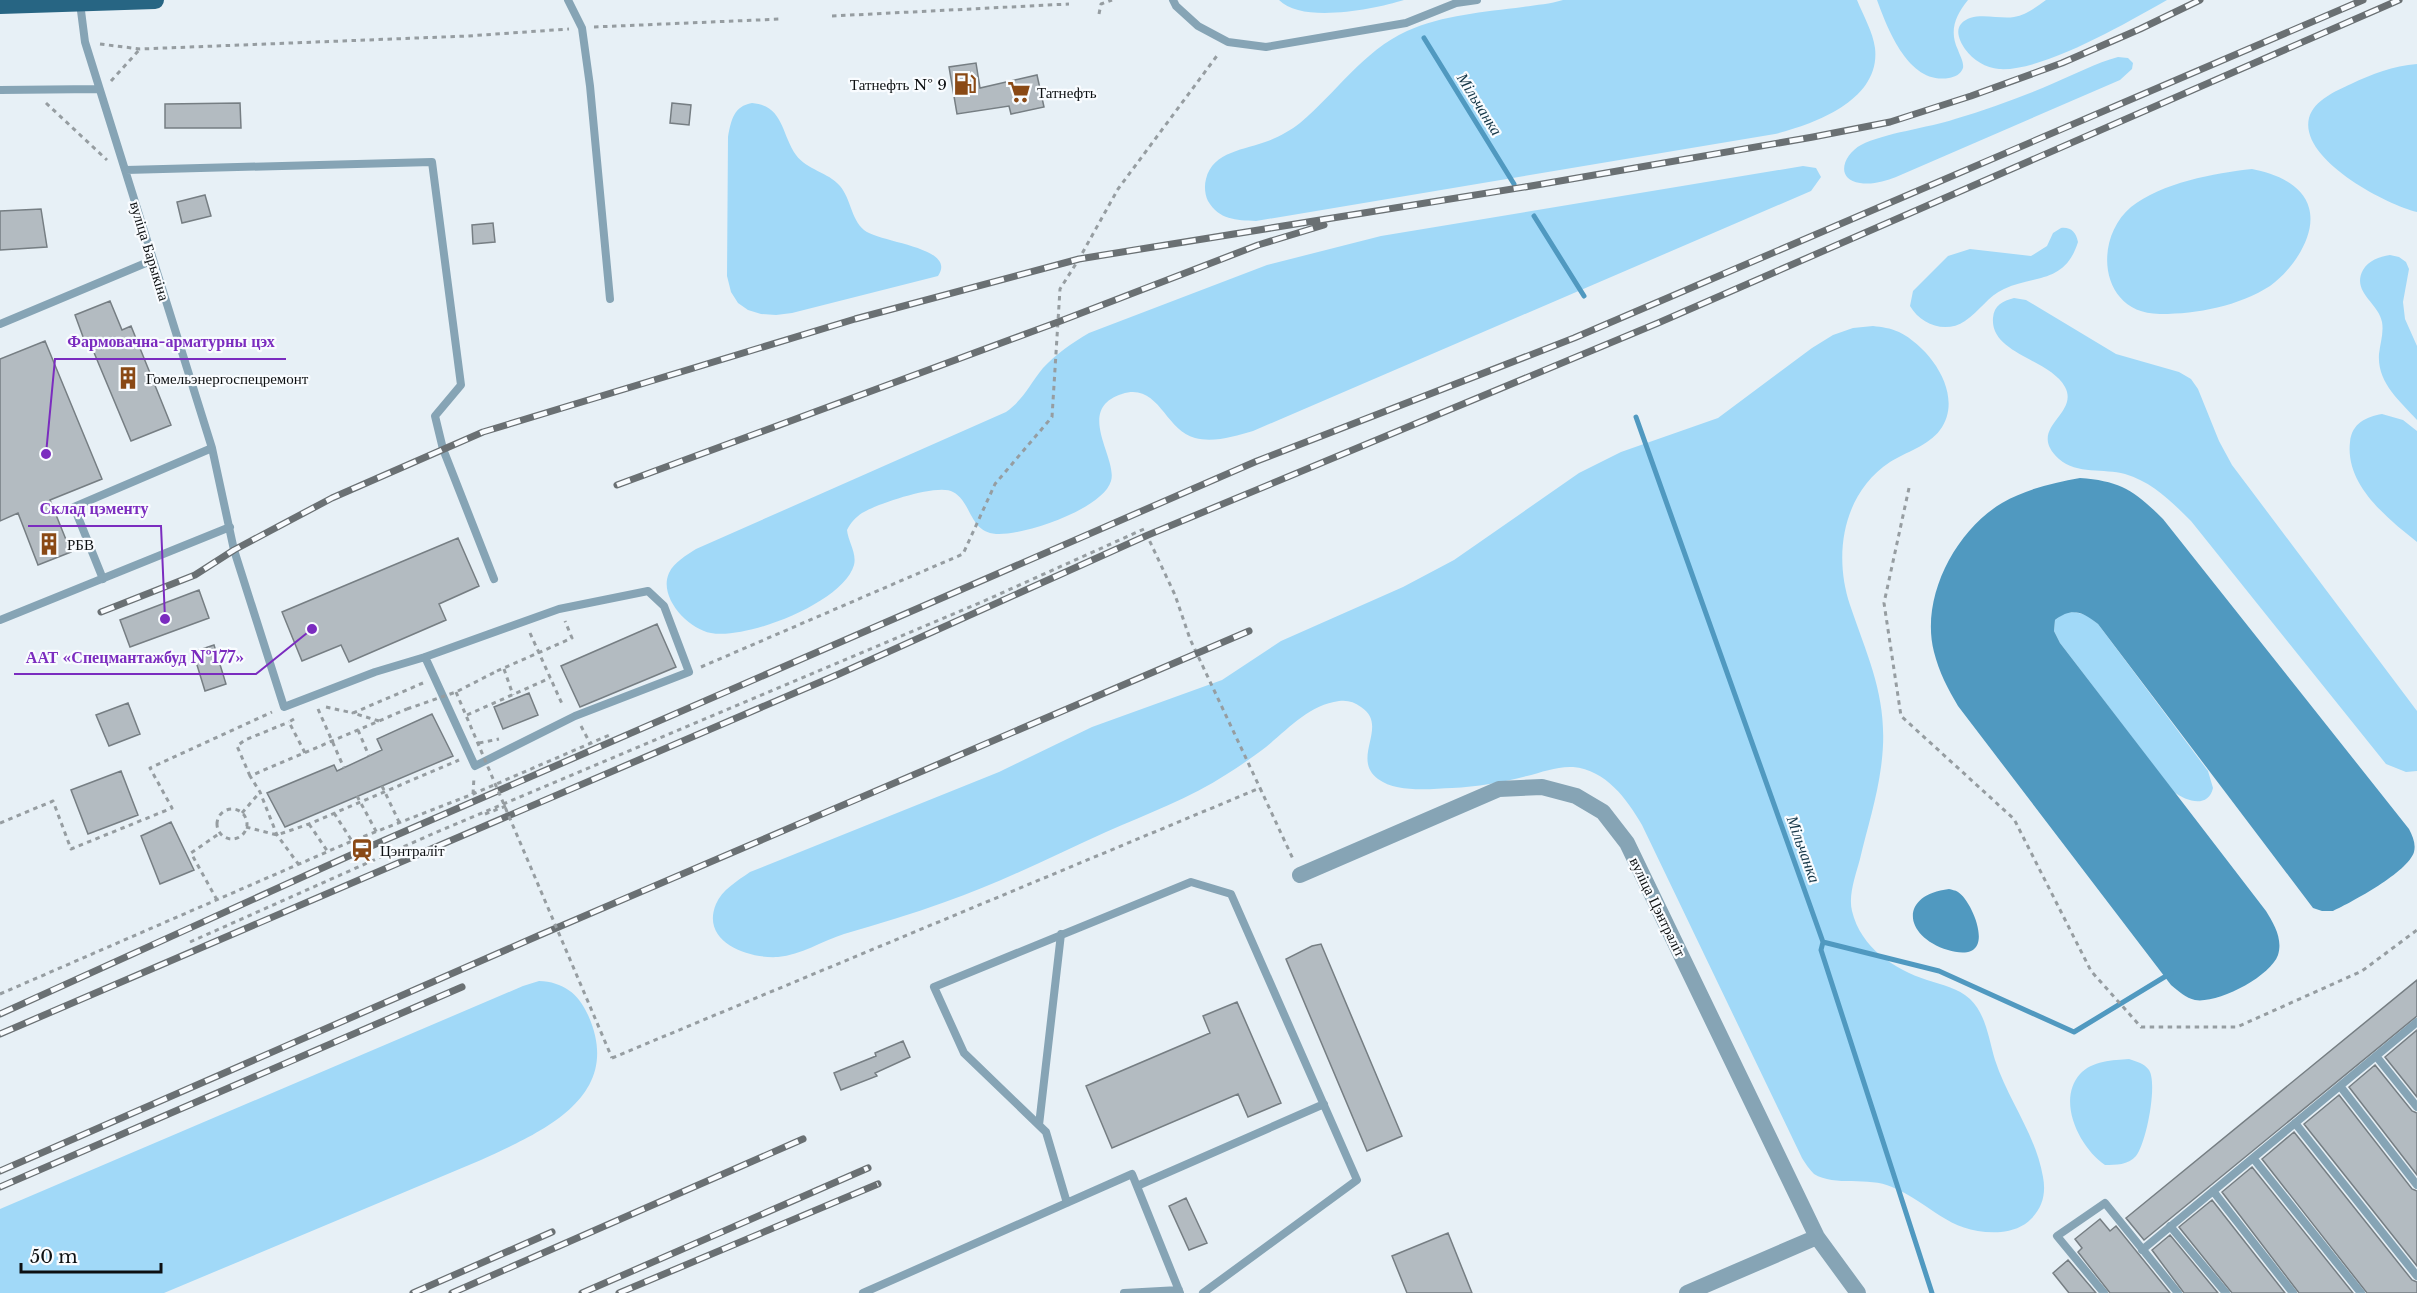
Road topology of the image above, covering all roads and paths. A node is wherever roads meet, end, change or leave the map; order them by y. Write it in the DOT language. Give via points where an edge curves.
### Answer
graph roads {
  1 [pos="155,0"];
  2 [pos="568,0"];
  3 [pos="1112,0"];
  4 [pos="1173,0"];
  5 [pos="1477,0"];
  6 [pos="28,2"];
  7 [pos="80,2"];
  8 [pos="1069,4"];
  9 [pos="0,5"];
  10 [pos="1100,14"];
  11 [pos="832,15"];
  12 [pos="781,19"];
  13 [pos="582,28"];
  14 [pos="85,42"];
  15 [pos="1228,42"];
  16 [pos="140,49"];
  17 [pos="30,88"];
  18 [pos="99,89"];
  19 [pos="0,90"];
  20 [pos="110,163"];
  21 [pos="126,170"];
  22 [pos="153,260"];
  23 [pos="610,299"];
  24 [pos="0,324"];
  25 [pos="212,448"];
  26 [pos="1909,488"];
  27 [pos="230,527"];
  28 [pos="103,579"];
  29 [pos="494,579"];
  30 [pos="562,615"];
  31 [pos="0,620"];
  32 [pos="527,621"];
  33 [pos="539,652"];
  34 [pos="425,657"];
  35 [pos="504,669"];
  36 [pos="689,672"];
  37 [pos="550,678"];
  38 [pos="426,682"];
  39 [pos="448,688"];
  40 [pos="431,692"];
  41 [pos="456,692"];
  42 [pos="451,695"];
  43 [pos="513,695"];
  44 [pos="436,703"];
  45 [pos="284,707"];
  46 [pos="318,709"];
  47 [pos="308,713"];
  48 [pos="353,713"];
  49 [pos="575,716"];
  50 [pos="299,717"];
  51 [pos="454,721"];
  52 [pos="289,722"];
  53 [pos="380,722"];
  54 [pos="358,730"];
  55 [pos="612,734"];
  56 [pos="332,742"];
  57 [pos="590,743"];
  58 [pos="305,753"];
  59 [pos="369,756"];
  60 [pos="461,759"];
  61 [pos="344,768"];
  62 [pos="250,776"];
  63 [pos="381,786"];
  64 [pos="1260,788"];
  65 [pos="260,792"];
  66 [pos="385,792"];
  67 [pos="357,796"];
  68 [pos="360,802"];
  69 [pos="506,806"];
  70 [pos="242,813"];
  71 [pos="334,813"];
  72 [pos="0,823"];
  73 [pos="309,824"];
  74 [pos="400,824"];
  75 [pos="246,827"];
  76 [pos="220,833"];
  77 [pos="376,833"];
  78 [pos="277,835"];
  79 [pos="430,835"];
  80 [pos="352,842"];
  81 [pos="328,852"];
  82 [pos="299,865"];
  83 [pos="1300,875"];
  84 [pos="217,900"];
  85 [pos="2417,930"];
  86 [pos="1061,934"];
  87 [pos="190,942"];
  88 [pos="0,994"];
  89 [pos="2417,1022"];
  90 [pos="2376,1056"];
  91 [pos="2340,1086"];
  92 [pos="1324,1104"];
  93 [pos="2417,1107"];
  94 [pos="2295,1123"];
  95 [pos="1039,1125"];
  96 [pos="2253,1158"];
  97 [pos="1137,1185"];
  98 [pos="2417,1185"];
  99 [pos="2213,1191"];
  100 [pos="1067,1203"];
  101 [pos="2170,1226"];
  102 [pos="1817,1237"];
  103 [pos="2142,1250"];
  104 [pos="2417,1276"];
  105 [pos="1180,1292"];
  106 [pos="863,1293"];
  107 [pos="1124,1293"];
  108 [pos="1203,1293"];
  109 [pos="1687,1293"];
  110 [pos="1858,1293"];
  111 [pos="2104,1293"];
  112 [pos="2178,1293"];
  113 [pos="2226,1293"];
  114 [pos="2293,1293"];
  115 [pos="2361,1293"];
  1 -- 7 [label="main road"];
  2 -- 13 [label="lane"];
  3 -- 10 [label="path" via="1101,4"];
  4 -- 15 [label="lane" via="1198,26"];
  5 -- 15 [label="lane" via="1456,3 1406,23 1266,47"];
  6 -- 7 [label="main road"];
  6 -- 9 [label="main road"];
  7 -- 14 [label="lane, вуліца Барыкіна"];
  8 -- 11 [label="path"];
  12 -- 13 [label="path"];
  13 -- 16 [label="path"];
  13 -- 23 [label="lane"];
  14 -- 16 [label="path"];
  14 -- 18 [label="lane, вуліца Барыкіна"];
  15 -- 36 [label="path" via="1118,189 1060,289 1052,417 995,483 963,554"];
  16 -- 18 [label="path"];
  17 -- 18 [label="lane"];
  17 -- 19 [label="lane"];
  17 -- 20 [label="path"];
  18 -- 21 [label="lane, вуліца Барыкіна"];
  21 -- 22 [label="lane, вуліца Барыкіна"];
  21 -- 29 [label="lane" via="432,162 460,385 435,416 442,449"];
  22 -- 24 [label="lane"];
  22 -- 25 [label="lane, вуліца Барыкіна"];
  25 -- 27 [label="lane, вуліца Барыкіна"];
  25 -- 28 [label="lane" via="74,507"];
  26 -- 85 [label="path" via="1884,603 1901,716 2014,819 2091,971 2141,1026 2237,1027 2362,970"];
  27 -- 28 [label="lane"];
  27 -- 45 [label="lane, вуліца Барыкіна"];
  28 -- 31 [label="lane"];
  30 -- 33 [label="path" via="572,638"];
  32 -- 33 [label="path" via="526,627"];
  32 -- 34 [label="lane"];
  32 -- 36 [label="lane" via="559,609 648,591 664,606"];
  33 -- 35 [label="path"];
  33 -- 37 [label="path"];
  34 -- 45 [label="lane"];
  34 -- 51 [label="lane"];
  35 -- 41 [label="path, bridge"];
  35 -- 43 [label="path"];
  36 -- 49 [label="lane"];
  37 -- 43 [label="path"];
  37 -- 49 [label="path" via="565,710"];
  38 -- 48 [label="path"];
  39 -- 42 [label="path"];
  40 -- 44 [label="path"];
  41 -- 53 [label="path, bridge"];
  41 -- 69 [label="path, bridge"];
  43 -- 51 [label="path"];
  45 -- 72 [label="path" via="150,768 172,808 71,849 53,801"];
  46 -- 47 [label="path"];
  46 -- 48 [label="path" via="327,706"];
  46 -- 56 [label="path"];
  48 -- 53 [label="path"];
  49 -- 51 [label="lane" via="475,766"];
  49 -- 57 [label="path"];
  50 -- 52 [label="path"];
  52 -- 58 [label="path"];
  52 -- 62 [label="path" via="237,746"];
  53 -- 54 [label="path"];
  54 -- 56 [label="path"];
  54 -- 59 [label="path"];
  55 -- 57 [label="path"];
  56 -- 58 [label="path"];
  56 -- 61 [label="path"];
  57 -- 74 [label="path"];
  58 -- 62 [label="path"];
  60 -- 66 [label="path"];
  62 -- 65 [label="path"];
  63 -- 66 [label="path"];
  64 -- 69 [label="path, bridge" via="612,1058"];
  64 -- 79 [label="path" via="1144,529 984,601"];
  64 -- 83 [label="path"];
  65 -- 70 [label="path"];
  65 -- 78 [label="path"];
  66 -- 68 [label="path"];
  66 -- 74 [label="path"];
  67 -- 68 [label="path"];
  68 -- 71 [label="path"];
  68 -- 77 [label="path"];
  69 -- 79 [label="path"];
  70 -- 75 [label="path"];
  70 -- 76 [label="path" via="223,812 218,819"];
  71 -- 73 [label="path"];
  71 -- 80 [label="path"];
  73 -- 78 [label="path"];
  73 -- 81 [label="path"];
  74 -- 77 [label="path"];
  75 -- 76 [label="path" via="237,838"];
  75 -- 78 [label="path"];
  76 -- 84 [label="path" via="191,853"];
  77 -- 80 [label="path"];
  78 -- 82 [label="path"];
  79 -- 87 [label="path"];
  80 -- 81 [label="path"];
  81 -- 82 [label="path"];
  82 -- 84 [label="path"];
  83 -- 102 [label="street, вуліца Цэнтраліт" via="1500,789 1542,787 1576,796 1603,812 1627,843"];
  84 -- 88 [label="path"];
  86 -- 92 [label="lane" via="1191,882 1231,894"];
  86 -- 95 [label="lane"];
  86 -- 95 [label="lane" via="934,987 964,1053"];
  89 -- 90 [label="lane"];
  90 -- 91 [label="lane"];
  90 -- 93 [label="lane"];
  91 -- 94 [label="lane"];
  91 -- 98 [label="lane"];
  92 -- 97 [label="lane"];
  92 -- 108 [label="lane" via="1357,1180"];
  94 -- 96 [label="lane"];
  94 -- 104 [label="lane"];
  95 -- 100 [label="lane" via="1046,1131"];
  96 -- 99 [label="lane"];
  96 -- 115 [label="lane"];
  97 -- 100 [label="lane" via="1132,1174"];
  97 -- 105 [label="lane"];
  99 -- 101 [label="lane"];
  99 -- 114 [label="lane"];
  100 -- 106 [label="lane"];
  101 -- 103 [label="lane"];
  101 -- 113 [label="lane"];
  102 -- 109 [label="street"];
  102 -- 110 [label="street, вуліца Цэнтраліт"];
  103 -- 111 [label="lane" via="2105,1203 2057,1236"];
  103 -- 112 [label="lane"];
  105 -- 107 [label="lane"];
}
